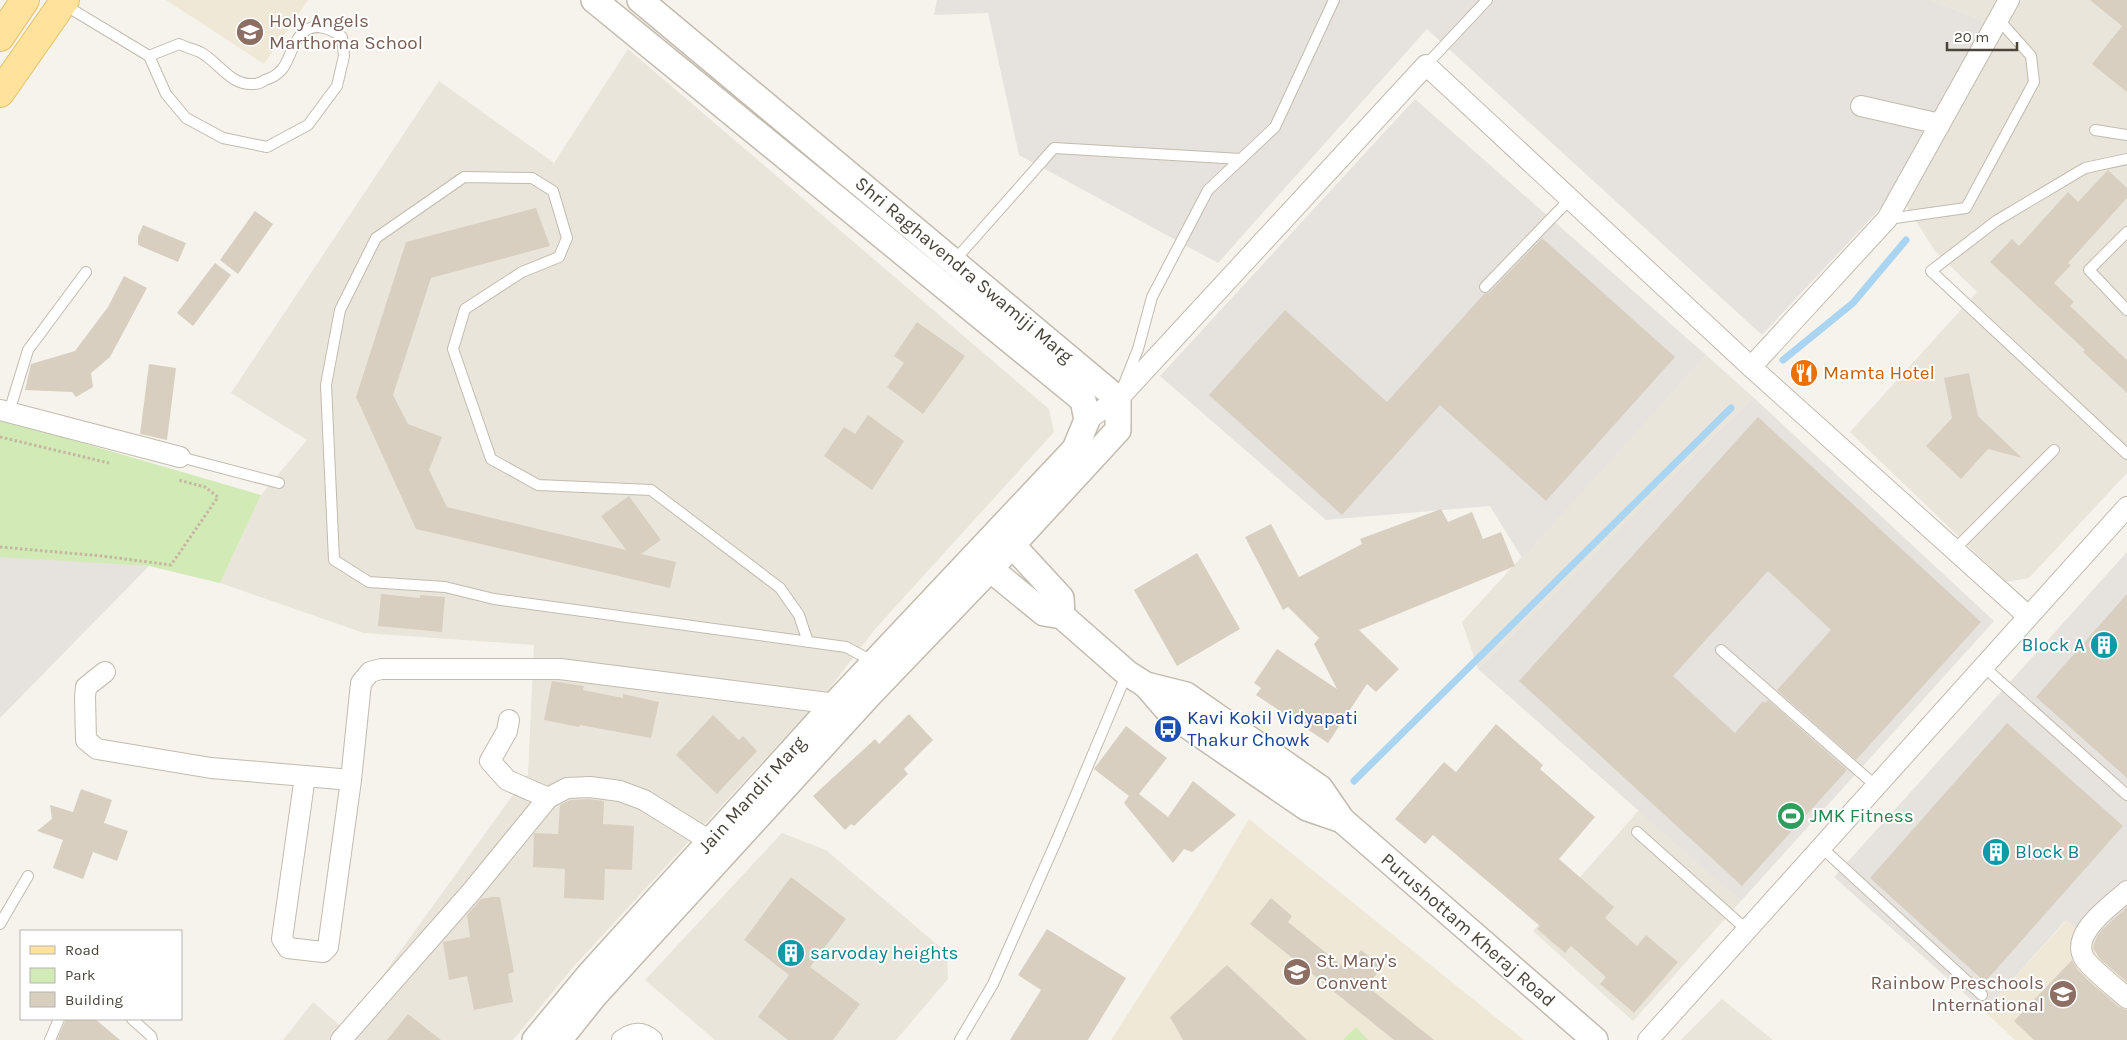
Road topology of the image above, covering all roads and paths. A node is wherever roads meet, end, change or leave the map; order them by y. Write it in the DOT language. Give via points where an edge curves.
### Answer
graph roads {
  1 [pos="25,0"];
  2 [pos="640,0"];
  3 [pos="1334,0"];
  4 [pos="1486,0"];
  5 [pos="2009,0"];
  6 [pos="63,2"];
  7 [pos="604,3"];
  8 [pos="1999,20"];
  9 [pos="0,37"];
  10 [pos="149,56"];
  11 [pos="1426,65"];
  12 [pos="0,92"];
  13 [pos="751,92"];
  14 [pos="1861,106"];
  15 [pos="734,115"];
  16 [pos="1940,124"];
  17 [pos="2095,130"];
  18 [pos="2127,135"];
  19 [pos="1241,159"];
  20 [pos="2127,159"];
  21 [pos="870,192"];
  22 [pos="1570,199"];
  23 [pos="854,213"];
  24 [pos="1887,219"];
  25 [pos="2127,232"];
  26 [pos="958,265"];
  27 [pos="86,272"];
  28 [pos="1485,287"];
  29 [pos="947,289"];
  30 [pos="2127,310"];
  31 [pos="1751,367"];
  32 [pos="1118,399"];
  33 [pos="5,411"];
  34 [pos="1087,420"];
  35 [pos="0,437"];
  36 [pos="2054,450"];
  37 [pos="2127,454"];
  38 [pos="180,456"];
  39 [pos="112,464"];
  40 [pos="1066,472"];
  41 [pos="177,480"];
  42 [pos="279,483"];
  43 [pos="2127,507"];
  44 [pos="1005,538"];
  45 [pos="0,547"];
  46 [pos="1954,550"];
  47 [pos="982,562"];
  48 [pos="1062,616"];
  49 [pos="2028,616"];
  50 [pos="808,642"];
  51 [pos="1721,650"];
  52 [pos="875,663"];
  53 [pos="1983,666"];
  54 [pos="105,672"];
  55 [pos="1136,679"];
  56 [pos="865,687"];
  57 [pos="836,704"];
  58 [pos="510,720"];
  59 [pos="305,776"];
  60 [pos="782,776"];
  61 [pos="351,780"];
  62 [pos="1876,786"];
  63 [pos="2127,794"];
  64 [pos="548,798"];
  65 [pos="740,822"];
  66 [pos="1637,832"];
  67 [pos="710,841"];
  68 [pos="1821,847"];
  69 [pos="28,876"];
  70 [pos="680,888"];
  71 [pos="2127,891"];
  72 [pos="0,924"];
  73 [pos="1747,930"];
  74 [pos="1982,995"];
  75 [pos="2127,998"];
  76 [pos="59,1020"];
  77 [pos="133,1020"];
  78 [pos="546,1038"];
  79 [pos="50,1040"];
  80 [pos="152,1040"];
  81 [pos="341,1040"];
  82 [pos="622,1040"];
  83 [pos="652,1040"];
  84 [pos="960,1040"];
  85 [pos="1595,1040"];
  86 [pos="1648,1040"];
  1 -- 9 [label="main road"];
  2 -- 13 [label="street, Shri Raghavendra Swamiji Marg"];
  3 -- 19 [label="lane" via="1275,127"];
  4 -- 11 [label="lane"];
  5 -- 8 [label="street"];
  6 -- 10 [label="lane"];
  6 -- 12 [label="main road"];
  7 -- 15 [label="street, Shri Raghavendra Swamiji Marg"];
  8 -- 16 [label="street"];
  8 -- 24 [label="lane" via="2031,56 2034,82 1966,208"];
  10 -- 10 [label="lane" via="166,94 186,118 223,138 267,147 308,125 337,86 344,56 342,37 321,26 308,29 299,37 288,63 276,77 254,84 235,81 200,52 178,44"];
  11 -- 22 [label="street"];
  11 -- 32 [label="street"];
  13 -- 15 [label="street"];
  13 -- 21 [label="street, Shri Raghavendra Swamiji Marg"];
  14 -- 16 [label="street"];
  15 -- 23 [label="street, Shri Raghavendra Swamiji Marg"];
  16 -- 24 [label="street"];
  17 -- 18 [label="lane"];
  19 -- 26 [label="lane" via="1054,148"];
  19 -- 32 [label="lane" via="1208,190 1152,297 1138,349"];
  20 -- 37 [label="lane" via="2085,168 1996,222 1931,271"];
  21 -- 23 [label="street"];
  21 -- 26 [label="street, Shri Raghavendra Swamiji Marg"];
  22 -- 28 [label="lane"];
  22 -- 31 [label="street"];
  23 -- 29 [label="street, Shri Raghavendra Swamiji Marg"];
  24 -- 31 [label="street"];
  25 -- 30 [label="lane" via="2088,270"];
  26 -- 29 [label="street"];
  26 -- 32 [label="street, Shri Raghavendra Swamiji Marg"];
  27 -- 33 [label="lane" via="28,350"];
  29 -- 34 [label="street, Shri Raghavendra Swamiji Marg" via="1083,400"];
  31 -- 46 [label="street"];
  32 -- 34 [label="street"];
  32 -- 40 [label="street" via="1118,430"];
  33 -- 38 [label="street"];
  34 -- 40 [label="street"];
  35 -- 39 [label="path"];
  36 -- 46 [label="lane"];
  38 -- 42 [label="lane"];
  40 -- 44 [label="street"];
  41 -- 45 [label="path" via="205,487 218,497 171,565"];
  43 -- 49 [label="street"];
  44 -- 47 [label="street"];
  44 -- 48 [label="street" via="1061,598"];
  46 -- 49 [label="street"];
  47 -- 48 [label="street, Purushottam Kheraj Road" via="1044,613"];
  47 -- 52 [label="street, Jain Mandir Marg"];
  47 -- 56 [label="street, Jain Mandir Marg"];
  48 -- 55 [label="street, Purushottam Kheraj Road"];
  49 -- 53 [label="street"];
  50 -- 50 [label="lane" via="494,598 445,587 368,582 334,560 326,385 340,310 376,238 464,177 532,178 554,191 566,238 559,257 522,272 465,309 453,349 491,459 538,485 651,490 780,588 799,615"];
  50 -- 52 [label="lane" via="846,647"];
  51 -- 62 [label="lane"];
  52 -- 56 [label="street, Jain Mandir Marg"];
  53 -- 62 [label="street"];
  53 -- 63 [label="lane"];
  54 -- 59 [label="street" via="86,687 85,697 86,740 98,749 211,768"];
  55 -- 84 [label="lane" via="1058,838 993,984"];
  55 -- 85 [label="street, Purushottam Kheraj Road" via="1172,715 1249,753 1307,808 1342,820"];
  56 -- 57 [label="street, Jain Mandir Marg"];
  56 -- 60 [label="street, Jain Mandir Marg"];
  57 -- 60 [label="street, Jain Mandir Marg"];
  57 -- 61 [label="street" via="560,669 381,669 370,672 361,683"];
  58 -- 64 [label="street" via="490,761 507,780"];
  59 -- 61 [label="street"];
  59 -- 61 [label="street" via="282,939 288,948 316,952 323,952 328,947"];
  60 -- 65 [label="street, Jain Mandir Marg"];
  62 -- 68 [label="street"];
  64 -- 67 [label="street" via="566,788 620,791 644,800"];
  64 -- 81 [label="street" via="472,891"];
  65 -- 67 [label="street, Jain Mandir Marg"];
  65 -- 70 [label="street, Jain Mandir Marg"];
  66 -- 73 [label="lane"];
  67 -- 70 [label="street, Jain Mandir Marg"];
  68 -- 73 [label="street"];
  68 -- 74 [label="lane"];
  69 -- 72 [label="lane"];
  70 -- 78 [label="street, Jain Mandir Marg"];
  71 -- 75 [label="street" via="2085,931 2080,945 2084,959"];
  73 -- 86 [label="street"];
  76 -- 79 [label="lane"];
  77 -- 80 [label="lane"];
  82 -- 83 [label="street" via="631,1034 646,1035"];
}
